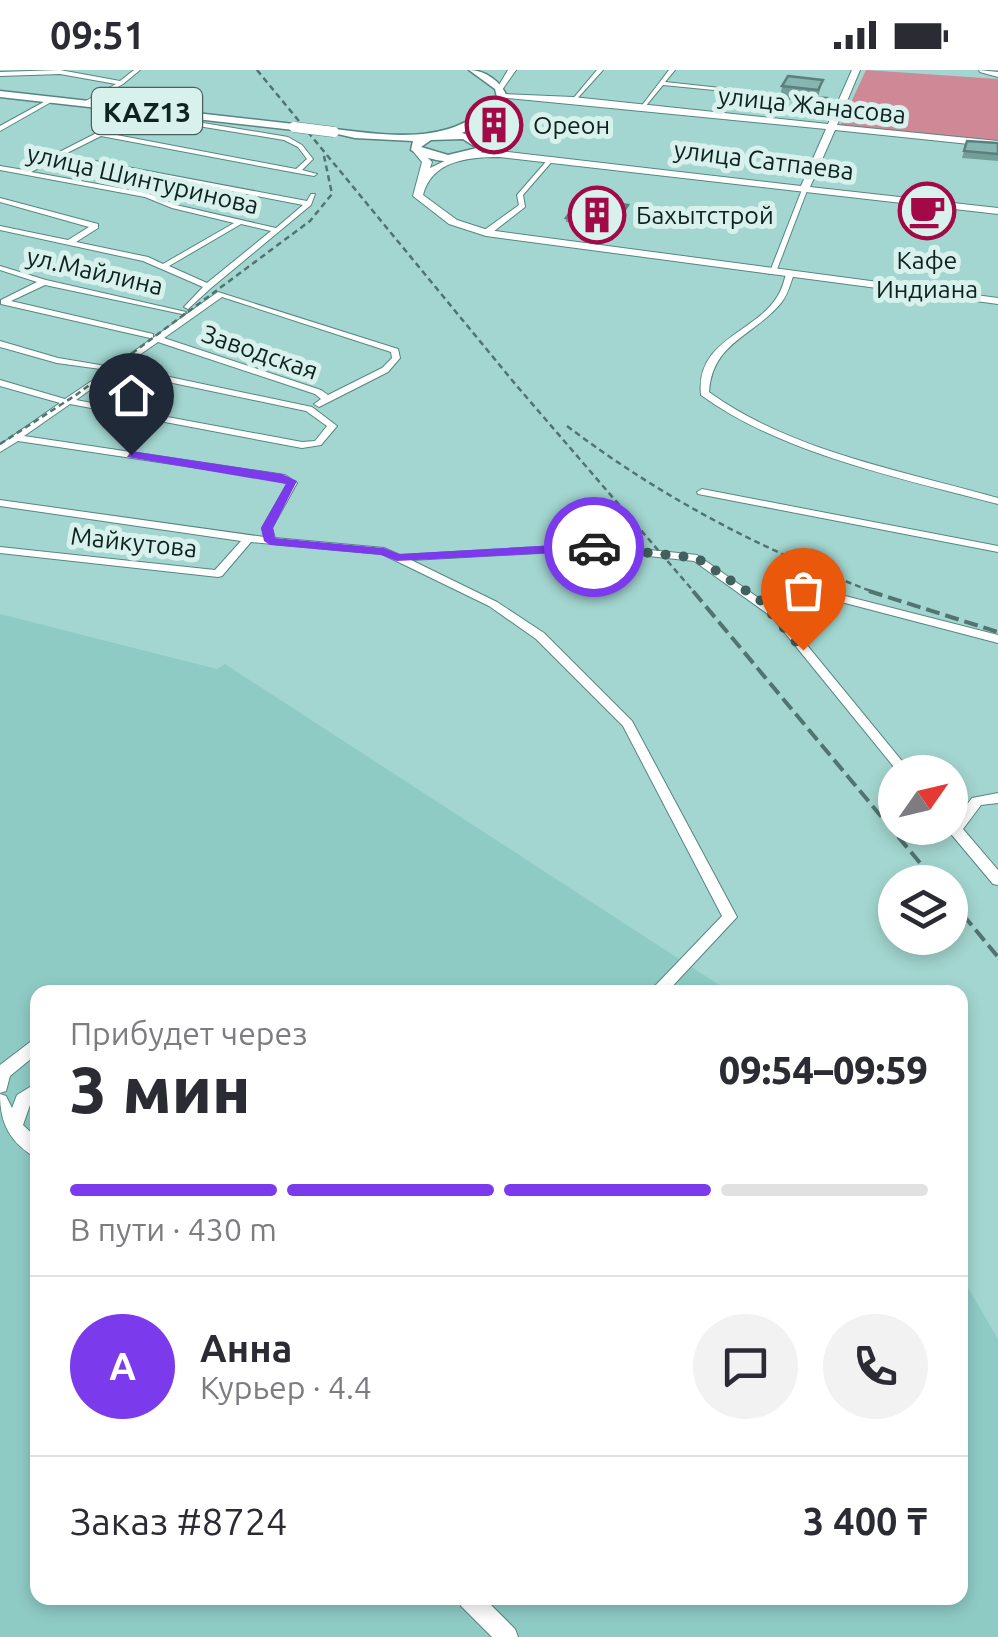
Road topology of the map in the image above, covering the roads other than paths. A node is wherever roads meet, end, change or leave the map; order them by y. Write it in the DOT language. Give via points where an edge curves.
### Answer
graph roads {
  1 [pos="137,70"];
  2 [pos="473,70"];
  3 [pos="512,70"];
  4 [pos="600,70"];
  5 [pos="672,70"];
  6 [pos="700,70"];
  7 [pos="856,70"];
  8 [pos="983,70"];
  9 [pos="0,74"];
  10 [pos="738,74"];
  11 [pos="998,75"];
  12 [pos="121,83"];
  13 [pos="662,83"];
  14 [pos="745,91"];
  15 [pos="500,92"];
  16 [pos="0,94"];
  17 [pos="52,100"];
  18 [pos="573,100"];
  19 [pos="84,104"];
  20 [pos="642,107"];
  21 [pos="480,121"];
  22 [pos="832,127"];
  23 [pos="0,130"];
  24 [pos="101,134"];
  25 [pos="436,135"];
  26 [pos="368,136"];
  27 [pos="480,141"];
  28 [pos="998,144"];
  29 [pos="418,152"];
  30 [pos="524,155"];
  31 [pos="58,156"];
  32 [pos="466,156"];
  33 [pos="552,158"];
  34 [pos="0,168"];
  35 [pos="298,171"];
  36 [pos="27,172"];
  37 [pos="314,174"];
  38 [pos="420,183"];
  39 [pos="805,188"];
  40 [pos="0,200"];
  41 [pos="311,200"];
  42 [pos="998,210"];
  43 [pos="240,222"];
  44 [pos="0,228"];
  45 [pos="277,230"];
  46 [pos="486,234"];
  47 [pos="69,243"];
  48 [pos="166,265"];
  49 [pos="0,268"];
  50 [pos="772,272"];
  51 [pos="790,274"];
  52 [pos="44,282"];
  53 [pos="208,286"];
  54 [pos="998,301"];
  55 [pos="182,312"];
  56 [pos="154,338"];
  57 [pos="0,344"];
  58 [pos="113,368"];
  59 [pos="0,383"];
  60 [pos="327,399"];
  61 [pos="66,401"];
  62 [pos="309,409"];
  63 [pos="49,413"];
  64 [pos="18,438"];
  65 [pos="0,440"];
  66 [pos="0,449"];
  67 [pos="702,492"];
  68 [pos="998,501"];
  69 [pos="0,502"];
  70 [pos="248,540"];
  71 [pos="270,541"];
  72 [pos="998,549"];
  73 [pos="0,550"];
  74 [pos="397,558"];
  75 [pos="792,633"];
  76 [pos="998,639"];
  77 [pos="892,755"];
  78 [pos="998,798"];
  79 [pos="968,810"];
  80 [pos="968,844"];
  81 [pos="998,880"];
  82 [pos="665,985"];
  83 [pos="30,1050"];
  84 [pos="0,1086"];
  85 [pos="30,1095"];
  86 [pos="0,1102"];
  87 [pos="14,1128"];
  88 [pos="30,1143"];
  89 [pos="476,1605"];
  90 [pos="508,1637"];
  1 -- 12 [label="street"];
  2 -- 15 [label="main road"];
  3 -- 15 [label="street"];
  4 -- 18 [label="street"];
  5 -- 13 [label="street"];
  6 -- 10 [label="street"];
  7 -- 22 [label="street"];
  8 -- 11 [label="street"];
  9 -- 12 [label="street" via="60,72"];
  12 -- 19 [label="street"];
  13 -- 14 [label="street"];
  13 -- 20 [label="street"];
  15 -- 18 [label="street, улица Жанасова"];
  15 -- 21 [label="main road, KAZ13"];
  16 -- 17 [label="main road, KAZ13"];
  17 -- 19 [label="main road, KAZ13"];
  17 -- 23 [label="street"];
  18 -- 20 [label="street, улица Жанасова"];
  19 -- 26 [label="main road, KAZ13, bridge"];
  20 -- 22 [label="street, улица Жанасова"];
  21 -- 25 [label="main road, KAZ13"];
  21 -- 27 [label="main road"];
  22 -- 28 [label="street, улица Жанасова"];
  22 -- 39 [label="street"];
  24 -- 31 [label="street"];
  24 -- 35 [label="street"];
  24 -- 35 [label="street" via="144,115 286,138 309,154"];
  25 -- 26 [label="main road, KAZ13"];
  25 -- 27 [label="main road, KAZ13"];
  25 -- 29 [label="main road, KAZ13" via="416,143"];
  26 -- 29 [label="main road, KAZ13"];
  27 -- 30 [label="street"];
  27 -- 32 [label="main road" via="482,148"];
  29 -- 32 [label="main road, KAZ13"];
  29 -- 38 [label="street" via="426,162"];
  30 -- 32 [label="street"];
  30 -- 33 [label="street, улица Сатпаева"];
  31 -- 36 [label="street"];
  31 -- 41 [label="street"];
  32 -- 38 [label="street" via="434,167"];
  33 -- 39 [label="street, улица Сатпаева"];
  33 -- 46 [label="street" via="520,195 524,206"];
  34 -- 36 [label="street, улица Шинтуринова"];
  35 -- 37 [label="street"];
  36 -- 43 [label="street, улица Шинтуринова" via="147,195"];
  38 -- 46 [label="street" via="418,196 426,205"];
  39 -- 42 [label="street, улица Сатпаева"];
  39 -- 50 [label="street"];
  40 -- 47 [label="street" via="95,226"];
  41 -- 45 [label="street"];
  43 -- 45 [label="street, улица Шинтуринова"];
  43 -- 48 [label="street"];
  44 -- 47 [label="street"];
  45 -- 53 [label="street"];
  46 -- 50 [label="street"];
  47 -- 48 [label="street"];
  48 -- 53 [label="street"];
  49 -- 52 [label="street, ул.Майлина"];
  50 -- 51 [label="street"];
  51 -- 54 [label="street"];
  51 -- 68 [label="street" via="780,301 712,358 704,394 724,412 805,443"];
  52 -- 55 [label="street, ул.Майлина"];
  52 -- 56 [label="street, Заводская" via="4,302"];
  53 -- 55 [label="street"];
  55 -- 56 [label="street"];
  56 -- 58 [label="street"];
  56 -- 60 [label="street, Заводская" via="244,364"];
  56 -- 60 [label="street" via="221,294 394,351 396,358 384,370"];
  57 -- 58 [label="street"];
  58 -- 61 [label="street"];
  58 -- 62 [label="street"];
  59 -- 61 [label="street"];
  60 -- 62 [label="street, Заводская"];
  61 -- 62 [label="street" via="302,445 318,443 332,426"];
  61 -- 63 [label="street"];
  63 -- 64 [label="street"];
  63 -- 65 [label="street"];
  64 -- 66 [label="street"];
  64 -- 71 [label="street" via="282,477 292,483 267,528"];
  67 -- 72 [label="street"];
  69 -- 70 [label="street"];
  70 -- 71 [label="street"];
  70 -- 73 [label="street, Майкутова" via="218,574"];
  71 -- 74 [label="street"];
  74 -- 75 [label="street" via="594,547 679,554 707,564 760,600"];
  74 -- 82 [label="street" via="494,604 540,636 628,724 730,917"];
  75 -- 76 [label="street" via="798,586"];
  75 -- 77 [label="street"];
  78 -- 79 [label="street" via="976,801"];
  80 -- 81 [label="street"];
  83 -- 84 [label="street" via="2,1073"];
  85 -- 87 [label="street"];
  86 -- 87 [label="street"];
  87 -- 88 [label="street"];
  89 -- 90 [label="street"];
}
